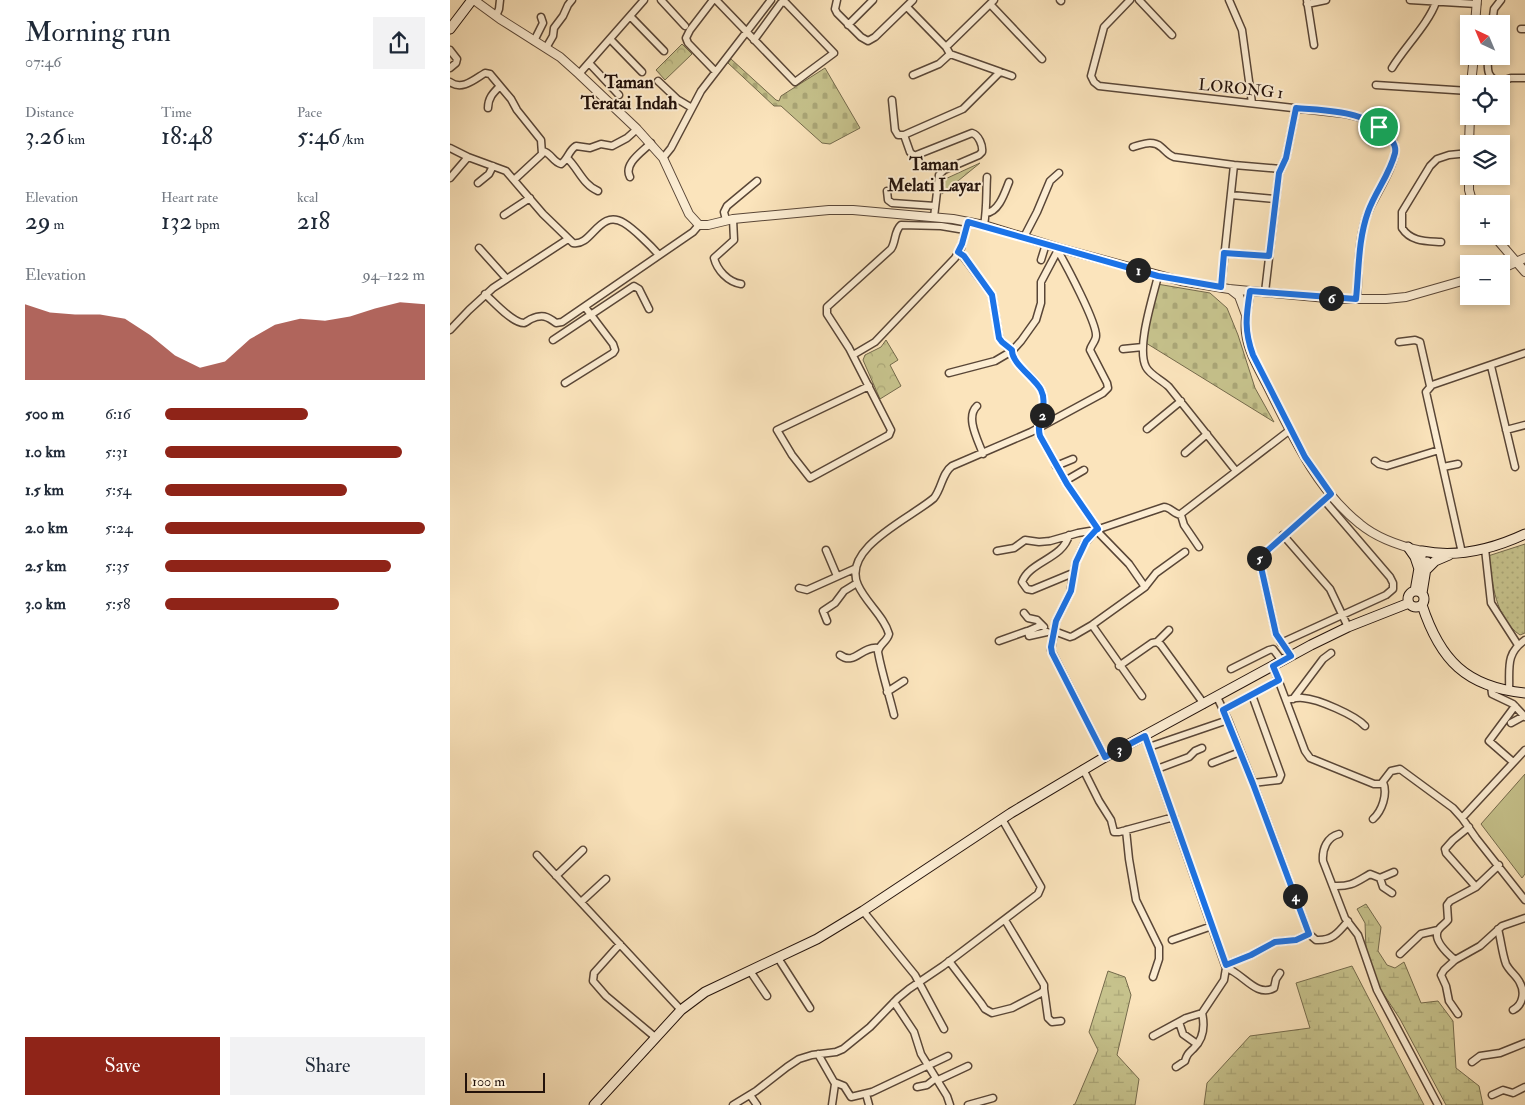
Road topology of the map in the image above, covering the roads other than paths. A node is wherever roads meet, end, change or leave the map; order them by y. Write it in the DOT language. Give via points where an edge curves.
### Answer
graph roads {
  1 [pos="473,0"];
  2 [pos="500,0"];
  3 [pos="572,0"];
  4 [pos="644,0"];
  5 [pos="661,0"];
  6 [pos="714,0"];
  7 [pos="771,0"];
  8 [pos="837,0"];
  9 [pos="873,0"];
  10 [pos="913,0"];
  11 [pos="1130,0"];
  12 [pos="1139,0"];
  13 [pos="1229,0"];
  14 [pos="1326,0"];
  15 [pos="1410,0"];
  16 [pos="1501,0"];
  17 [pos="992,2"];
  18 [pos="1307,2"];
  19 [pos="1436,2"];
  20 [pos="1477,2"];
  21 [pos="907,7"];
  22 [pos="1476,15"];
  23 [pos="1493,15"];
  24 [pos="496,16"];
  25 [pos="630,16"];
  26 [pos="848,25"];
  27 [pos="685,26"];
  28 [pos="554,28"];
  29 [pos="450,29"];
  30 [pos="746,32"];
  31 [pos="1172,35"];
  32 [pos="610,39"];
  33 [pos="754,40"];
  34 [pos="534,41"];
  35 [pos="1314,45"];
  36 [pos="946,46"];
  37 [pos="546,48"];
  38 [pos="450,50"];
  39 [pos="664,51"];
  40 [pos="950,54"];
  41 [pos="1042,59"];
  42 [pos="589,63"];
  43 [pos="450,68"];
  44 [pos="1392,68"];
  45 [pos="716,71"];
  46 [pos="642,72"];
  47 [pos="1000,72"];
  48 [pos="579,74"];
  49 [pos="913,75"];
  50 [pos="1012,76"];
  51 [pos="1510,78"];
  52 [pos="1525,78"];
  53 [pos="658,81"];
  54 [pos="450,82"];
  55 [pos="1376,85"];
  56 [pos="500,86"];
  57 [pos="1460,90"];
  58 [pos="619,94"];
  59 [pos="892,100"];
  60 [pos="1252,103"];
  61 [pos="488,108"];
  62 [pos="692,108"];
  63 [pos="1296,108"];
  64 [pos="637,129"];
  65 [pos="904,135"];
  66 [pos="651,144"];
  67 [pos="1133,147"];
  68 [pos="450,148"];
  69 [pos="543,151"];
  70 [pos="1460,153"];
  71 [pos="468,157"];
  72 [pos="567,158"];
  73 [pos="663,158"];
  74 [pos="1234,165"];
  75 [pos="494,166"];
  76 [pos="1281,169"];
  77 [pos="1059,173"];
  78 [pos="630,177"];
  79 [pos="987,177"];
  80 [pos="450,178"];
  81 [pos="514,180"];
  82 [pos="757,181"];
  83 [pos="1009,182"];
  84 [pos="478,183"];
  85 [pos="598,191"];
  86 [pos="887,191"];
  87 [pos="1231,194"];
  88 [pos="530,198"];
  89 [pos="1275,198"];
  90 [pos="935,206"];
  91 [pos="986,213"];
  92 [pos="504,215"];
  93 [pos="934,217"];
  94 [pos="730,219"];
  95 [pos="968,222"];
  96 [pos="699,225"];
  97 [pos="984,225"];
  98 [pos="966,230"];
  99 [pos="1024,237"];
  100 [pos="568,239"];
  101 [pos="1440,242"];
  102 [pos="1046,244"];
  103 [pos="1502,245"];
  104 [pos="480,248"];
  105 [pos="1058,250"];
  106 [pos="958,252"];
  107 [pos="1224,253"];
  108 [pos="659,255"];
  109 [pos="1269,256"];
  110 [pos="1525,258"];
  111 [pos="1042,260"];
  112 [pos="1517,263"];
  113 [pos="1510,266"];
  114 [pos="1525,272"];
  115 [pos="1158,276"];
  116 [pos="506,278"];
  117 [pos="1460,282"];
  118 [pos="619,284"];
  119 [pos="741,284"];
  120 [pos="1221,287"];
  121 [pos="1229,289"];
  122 [pos="1250,291"];
  123 [pos="608,292"];
  124 [pos="625,292"];
  125 [pos="1265,292"];
  126 [pos="485,294"];
  127 [pos="1356,299"];
  128 [pos="614,300"];
  129 [pos="586,307"];
  130 [pos="648,309"];
  131 [pos="592,315"];
  132 [pos="1246,317"];
  133 [pos="450,330"];
  134 [pos="553,340"];
  135 [pos="1399,342"];
  136 [pos="1143,348"];
  137 [pos="1123,349"];
  138 [pos="1012,350"];
  139 [pos="1525,353"];
  140 [pos="853,355"];
  141 [pos="1491,366"];
  142 [pos="949,373"];
  143 [pos="565,383"];
  144 [pos="869,386"];
  145 [pos="1430,386"];
  146 [pos="1181,401"];
  147 [pos="978,406"];
  148 [pos="1525,425"];
  149 [pos="1039,428"];
  150 [pos="1147,429"];
  151 [pos="1290,430"];
  152 [pos="1506,430"];
  153 [pos="1207,434"];
  154 [pos="1439,450"];
  155 [pos="1185,453"];
  156 [pos="983,454"];
  157 [pos="1073,459"];
  158 [pos="1375,461"];
  159 [pos="1458,464"];
  160 [pos="1056,466"];
  161 [pos="1443,467"];
  162 [pos="1515,467"];
  163 [pos="1084,470"];
  164 [pos="1236,471"];
  165 [pos="1065,481"];
  166 [pos="1331,494"];
  167 [pos="1324,500"];
  168 [pos="1181,515"];
  169 [pos="1097,529"];
  170 [pos="1525,534"];
  171 [pos="1069,535"];
  172 [pos="1283,535"];
  173 [pos="1199,547"];
  174 [pos="1408,547"];
  175 [pos="1484,549"];
  176 [pos="826,550"];
  177 [pos="996,551"];
  178 [pos="1425,551"];
  179 [pos="1185,552"];
  180 [pos="1462,553"];
  181 [pos="1452,554"];
  182 [pos="854,569"];
  183 [pos="1422,570"];
  184 [pos="1074,573"];
  185 [pos="838,576"];
  186 [pos="857,583"];
  187 [pos="1145,587"];
  188 [pos="799,588"];
  189 [pos="1418,592"];
  190 [pos="1409,603"];
  191 [pos="1422,606"];
  192 [pos="1024,613"];
  193 [pos="1342,615"];
  194 [pos="827,621"];
  195 [pos="1042,625"];
  196 [pos="1092,625"];
  197 [pos="1348,627"];
  198 [pos="1169,630"];
  199 [pos="1027,632"];
  200 [pos="1051,634"];
  201 [pos="1525,640"];
  202 [pos="999,641"];
  203 [pos="1157,642"];
  204 [pos="1281,643"];
  205 [pos="1518,645"];
  206 [pos="878,648"];
  207 [pos="1331,653"];
  208 [pos="840,655"];
  209 [pos="1291,656"];
  210 [pos="1282,661"];
  211 [pos="1120,666"];
  212 [pos="1273,666"];
  213 [pos="1231,670"];
  214 [pos="1279,680"];
  215 [pos="904,681"];
  216 [pos="1491,686"];
  217 [pos="1509,691"];
  218 [pos="887,692"];
  219 [pos="1525,692"];
  220 [pos="1252,695"];
  221 [pos="1142,696"];
  222 [pos="1216,697"];
  223 [pos="1290,700"];
  224 [pos="1204,704"];
  225 [pos="1515,706"];
  226 [pos="1223,710"];
  227 [pos="894,715"];
  228 [pos="1525,716"];
  229 [pos="1228,720"];
  230 [pos="1511,724"];
  231 [pos="1365,726"];
  232 [pos="1145,736"];
  233 [pos="1149,747"];
  234 [pos="1202,748"];
  235 [pos="1525,750"];
  236 [pos="1240,752"];
  237 [pos="1105,757"];
  238 [pos="1212,762"];
  239 [pos="1513,762"];
  240 [pos="1083,769"];
  241 [pos="1157,770"];
  242 [pos="1383,782"];
  243 [pos="1253,784"];
  244 [pos="1174,817"];
  245 [pos="1462,818"];
  246 [pos="1002,819"];
  247 [pos="1373,819"];
  248 [pos="1469,827"];
  249 [pos="1123,831"];
  250 [pos="1339,834"];
  251 [pos="583,850"];
  252 [pos="537,855"];
  253 [pos="1498,865"];
  254 [pos="1394,872"];
  255 [pos="556,876"];
  256 [pos="1380,878"];
  257 [pos="606,879"];
  258 [pos="1333,886"];
  259 [pos="1476,887"];
  260 [pos="1392,893"];
  261 [pos="1525,900"];
  262 [pos="581,902"];
  263 [pos="863,911"];
  264 [pos="1525,918"];
  265 [pos="1005,920"];
  266 [pos="1348,922"];
  267 [pos="1212,926"];
  268 [pos="1498,929"];
  269 [pos="1438,930"];
  270 [pos="1309,934"];
  271 [pos="1172,940"];
  272 [pos="620,944"];
  273 [pos="1400,954"];
  274 [pos="778,958"];
  275 [pos="1455,960"];
  276 [pos="949,961"];
  277 [pos="1226,966"];
  278 [pos="750,970"];
  279 [pos="1280,973"];
  280 [pos="1153,977"];
  281 [pos="919,982"];
  282 [pos="1044,989"];
  283 [pos="767,996"];
  284 [pos="894,1002"];
  285 [pos="810,1008"];
  286 [pos="681,1010"];
  287 [pos="1514,1010"];
  288 [pos="1202,1013"];
  289 [pos="1458,1014"];
  290 [pos="1061,1021"];
  291 [pos="1179,1022"];
  292 [pos="944,1030"];
  293 [pos="1153,1036"];
  294 [pos="654,1037"];
  295 [pos="1525,1043"];
  296 [pos="1197,1044"];
  297 [pos="818,1054"];
  298 [pos="948,1056"];
  299 [pos="1472,1062"];
  300 [pos="929,1065"];
  301 [pos="968,1066"];
  302 [pos="1176,1067"];
  303 [pos="937,1079"];
  304 [pos="835,1084"];
  305 [pos="917,1087"];
  306 [pos="1525,1087"];
  307 [pos="866,1094"];
  308 [pos="750,1095"];
  309 [pos="1492,1095"];
  310 [pos="993,1098"];
  311 [pos="594,1105"];
  312 [pos="733,1105"];
  313 [pos="757,1105"];
  314 [pos="832,1105"];
  315 [pos="869,1105"];
  316 [pos="950,1105"];
  317 [pos="968,1105"];
  318 [pos="1438,1105"];
  1 -- 24 [label="street"];
  1 -- 29 [label="main road"];
  2 -- 24 [label="street"];
  3 -- 28 [label="street"];
  4 -- 25 [label="street"];
  5 -- 27 [label="street"];
  6 -- 30 [label="street"];
  6 -- 45 [label="street" via="686,38"];
  7 -- 30 [label="street"];
  8 -- 26 [label="street" via="836,11"];
  9 -- 26 [label="street"];
  10 -- 21 [label="street"];
  11 -- 60 [label="street, LORONG 1" via="1104,27 1091,71 1094,82 1104,88"];
  12 -- 31 [label="street"];
  13 -- 60 [label="street" via="1242,30"];
  14 -- 18 [label="street"];
  15 -- 19 [label="street"];
  16 -- 23 [label="street"];
  17 -- 36 [label="street"];
  17 -- 41 [label="street"];
  18 -- 35 [label="street"];
  19 -- 20 [label="street"];
  19 -- 44 [label="street"];
  20 -- 22 [label="street"];
  21 -- 26 [label="street" via="872,40 864,40"];
  21 -- 36 [label="street"];
  24 -- 34 [label="street"];
  25 -- 32 [label="street"];
  25 -- 39 [label="street"];
  28 -- 34 [label="street" via="542,20"];
  28 -- 37 [label="street"];
  30 -- 33 [label="street"];
  30 -- 45 [label="street"];
  32 -- 42 [label="street"];
  32 -- 46 [label="street"];
  33 -- 33 [label="street" via="795,82 834,53 786,2 781,3"];
  34 -- 37 [label="street"];
  36 -- 40 [label="street"];
  37 -- 48 [label="street"];
  38 -- 43 [label="street" via="457,59"];
  40 -- 47 [label="street"];
  40 -- 49 [label="street" via="939,64"];
  42 -- 48 [label="street"];
  42 -- 58 [label="street"];
  45 -- 62 [label="street"];
  47 -- 50 [label="street"];
  47 -- 65 [label="street" via="958,112"];
  48 -- 64 [label="street"];
  51 -- 52 [label="street"];
  53 -- 62 [label="street"];
  54 -- 56 [label="street" via="463,85 488,73"];
  55 -- 57 [label="street"];
  56 -- 61 [label="street" via="489,99"];
  56 -- 69 [label="street" via="541,140"];
  59 -- 65 [label="street" via="895,130 898,135"];
  60 -- 63 [label="street, LORONG 1"];
  62 -- 73 [label="street"];
  63 -- 76 [label="street"];
  63 -- 127 [label="street, LORONG 1" via="1365,119 1383,130 1395,146 1391,166 1369,209 1362,234"];
  64 -- 66 [label="street"];
  64 -- 72 [label="street" via="612,146 576,146"];
  65 -- 90 [label="street" via="914,156 972,133 977,136 982,152 942,172 938,178"];
  66 -- 73 [label="street"];
  66 -- 78 [label="street" via="629,166"];
  67 -- 74 [label="street" via="1153,143 1171,156"];
  68 -- 71 [label="street"];
  69 -- 72 [label="street" via="559,164"];
  69 -- 81 [label="street"];
  70 -- 101 [label="street" via="1437,159 1430,166 1402,212 1402,228 1410,237"];
  71 -- 75 [label="street"];
  71 -- 80 [label="street"];
  72 -- 85 [label="street" via="590,187"];
  73 -- 96 [label="street" via="689,214"];
  74 -- 76 [label="street"];
  74 -- 87 [label="street"];
  75 -- 81 [label="street" via="506,171"];
  75 -- 84 [label="street"];
  76 -- 89 [label="street"];
  77 -- 99 [label="street" via="1050,181"];
  79 -- 91 [label="street"];
  81 -- 88 [label="street"];
  82 -- 94 [label="street" via="727,206 724,212"];
  83 -- 91 [label="street" via="995,209"];
  86 -- 90 [label="street" via="888,200 892,203"];
  87 -- 89 [label="street"];
  87 -- 107 [label="street"];
  88 -- 92 [label="street"];
  88 -- 100 [label="street"];
  89 -- 109 [label="street"];
  90 -- 93 [label="street"];
  91 -- 97 [label="street"];
  93 -- 94 [label="street" via="842,209"];
  93 -- 95 [label="street"];
  94 -- 96 [label="street"];
  94 -- 119 [label="street" via="734,240 714,258 729,281"];
  95 -- 97 [label="street"];
  95 -- 98 [label="street"];
  96 -- 108 [label="street"];
  97 -- 99 [label="street"];
  98 -- 106 [label="street"];
  98 -- 140 [label="street" via="903,224 897,228 891,249 829,304 826,311"];
  99 -- 102 [label="street"];
  100 -- 108 [label="street" via="580,243 605,221 617,220 626,224"];
  100 -- 116 [label="street"];
  102 -- 105 [label="street"];
  102 -- 111 [label="street"];
  103 -- 112 [label="street"];
  104 -- 116 [label="street"];
  105 -- 115 [label="street"];
  105 -- 138 [label="street" via="1042,279 1036,320"];
  105 -- 149 [label="street" via="1095,331 1096,339 1090,350 1108,388"];
  106 -- 138 [label="street" via="992,295 999,338"];
  106 -- 140 [label="street" via="878,339"];
  107 -- 109 [label="street"];
  107 -- 120 [label="street"];
  108 -- 118 [label="street"];
  109 -- 125 [label="street"];
  110 -- 112 [label="street"];
  112 -- 113 [label="street"];
  112 -- 114 [label="street"];
  115 -- 120 [label="street"];
  115 -- 136 [label="street"];
  116 -- 126 [label="street"];
  117 -- 127 [label="street" via="1406,297"];
  118 -- 123 [label="street"];
  118 -- 124 [label="street"];
  120 -- 121 [label="street"];
  121 -- 122 [label="street"];
  121 -- 132 [label="street" via="1239,296"];
  122 -- 125 [label="street"];
  122 -- 132 [label="street"];
  123 -- 128 [label="street"];
  123 -- 129 [label="street"];
  124 -- 128 [label="street"];
  124 -- 130 [label="street" via="637,286"];
  125 -- 127 [label="street"];
  126 -- 129 [label="street" via="509,316 524,323 541,315 556,323 562,322"];
  126 -- 133 [label="street"];
  128 -- 131 [label="street"];
  129 -- 131 [label="street"];
  131 -- 134 [label="street"];
  131 -- 143 [label="street" via="614,350"];
  132 -- 151 [label="street" via="1246,333 1253,355"];
  135 -- 145 [label="street" via="1420,342"];
  136 -- 137 [label="street"];
  136 -- 146 [label="street" via="1147,370 1164,381"];
  138 -- 142 [label="street" via="990,363"];
  138 -- 149 [label="street" via="1013,358 1036,382 1044,398"];
  139 -- 141 [label="street"];
  140 -- 144 [label="street"];
  141 -- 145 [label="street"];
  141 -- 152 [label="street"];
  144 -- 144 [label="street" via="776,430 807,476 812,478 889,435 891,432"];
  145 -- 154 [label="street" via="1426,394"];
  146 -- 150 [label="street"];
  146 -- 153 [label="street"];
  147 -- 156 [label="street" via="971,416"];
  148 -- 152 [label="street"];
  149 -- 156 [label="street"];
  149 -- 160 [label="street"];
  151 -- 164 [label="street"];
  151 -- 166 [label="street"];
  152 -- 162 [label="street"];
  153 -- 155 [label="street"];
  153 -- 164 [label="street"];
  154 -- 158 [label="street" via="1387,466"];
  154 -- 161 [label="street"];
  156 -- 182 [label="street" via="949,468 934,498 867,548"];
  157 -- 160 [label="street"];
  159 -- 161 [label="street"];
  160 -- 165 [label="street"];
  161 -- 180 [label="street"];
  163 -- 165 [label="street"];
  164 -- 168 [label="street"];
  165 -- 169 [label="street"];
  166 -- 167 [label="street"];
  166 -- 174 [label="street" via="1360,524 1378,536"];
  167 -- 172 [label="street"];
  167 -- 193 [label="street" via="1393,583 1390,593"];
  168 -- 169 [label="street" via="1164,507"];
  168 -- 173 [label="street"];
  169 -- 171 [label="street"];
  169 -- 184 [label="street" via="1083,547"];
  169 -- 187 [label="street"];
  170 -- 175 [label="main road"];
  171 -- 177 [label="street" via="1047,542 1024,540 1014,548"];
  171 -- 184 [label="street" via="1058,551 1031,570 1022,582 1032,590"];
  172 -- 193 [label="street" via="1330,589"];
  172 -- 204 [label="street" via="1260,556 1259,562"];
  174 -- 178 [label="street"];
  174 -- 183 [label="main road"];
  175 -- 180 [label="main road"];
  175 -- 205 [label="street" via="1491,603"];
  176 -- 185 [label="street"];
  178 -- 181 [label="main road"];
  178 -- 183 [label="main road"];
  179 -- 187 [label="street" via="1156,572"];
  180 -- 181 [label="main road"];
  181 -- 183 [label="main road"];
  182 -- 185 [label="street"];
  182 -- 186 [label="street"];
  183 -- 189 [label="main road"];
  184 -- 200 [label="street" via="1071,591"];
  185 -- 188 [label="street" via="807,590"];
  186 -- 194 [label="street" via="823,611"];
  186 -- 206 [label="street" via="888,631 888,638"];
  187 -- 196 [label="street"];
  189 -- 190 [label="main road" via="1409,595"];
  189 -- 191 [label="main road" via="1425,600"];
  190 -- 191 [label="main road" via="1414,608"];
  190 -- 197 [label="main road"];
  191 -- 216 [label="main road" via="1433,635 1448,659 1469,676"];
  192 -- 195 [label="street"];
  193 -- 197 [label="street"];
  193 -- 204 [label="street"];
  195 -- 199 [label="street"];
  195 -- 200 [label="street"];
  196 -- 200 [label="street" via="1070,637"];
  196 -- 211 [label="street"];
  197 -- 209 [label="main road"];
  198 -- 203 [label="street"];
  199 -- 200 [label="street" via="1029,636"];
  199 -- 202 [label="street"];
  200 -- 237 [label="street" via="1053,656"];
  201 -- 205 [label="street"];
  203 -- 211 [label="street"];
  203 -- 224 [label="street"];
  204 -- 209 [label="street"];
  205 -- 217 [label="street" via="1510,655"];
  206 -- 208 [label="street" via="867,649 852,659"];
  206 -- 218 [label="street"];
  207 -- 223 [label="street"];
  209 -- 210 [label="main road"];
  210 -- 212 [label="main road"];
  210 -- 213 [label="street" via="1274,649"];
  211 -- 221 [label="street"];
  212 -- 214 [label="street"];
  212 -- 222 [label="main road"];
  214 -- 220 [label="street"];
  214 -- 223 [label="street"];
  215 -- 218 [label="street"];
  216 -- 217 [label="main road"];
  216 -- 225 [label="street" via="1492,694"];
  217 -- 219 [label="main road"];
  218 -- 227 [label="street"];
  220 -- 226 [label="street"];
  220 -- 243 [label="street" via="1281,775 1279,780"];
  222 -- 224 [label="main road"];
  222 -- 226 [label="street"];
  223 -- 231 [label="street" via="1310,699 1353,716"];
  223 -- 242 [label="street" via="1310,758 1374,784"];
  224 -- 232 [label="main road"];
  225 -- 228 [label="street"];
  225 -- 239 [label="street" via="1489,741"];
  226 -- 229 [label="street"];
  228 -- 230 [label="street"];
  229 -- 233 [label="street"];
  229 -- 236 [label="street"];
  232 -- 233 [label="street"];
  232 -- 237 [label="main road"];
  233 -- 241 [label="street"];
  234 -- 241 [label="street"];
  235 -- 239 [label="street"];
  236 -- 238 [label="street"];
  236 -- 243 [label="street"];
  237 -- 240 [label="main road"];
  239 -- 245 [label="street"];
  240 -- 246 [label="main road"];
  240 -- 249 [label="street" via="1111,820 1112,830"];
  241 -- 244 [label="street"];
  242 -- 245 [label="street" via="1391,771 1400,769"];
  242 -- 247 [label="street" via="1386,793"];
  243 -- 270 [label="street"];
  244 -- 249 [label="street"];
  244 -- 267 [label="street"];
  245 -- 248 [label="street"];
  246 -- 263 [label="main road"];
  246 -- 265 [label="street" via="1041,887 1034,899"];
  248 -- 253 [label="street"];
  248 -- 259 [label="street" via="1445,849"];
  249 -- 280 [label="street" via="1136,900 1159,947"];
  250 -- 258 [label="street" via="1332,836 1322,853"];
  251 -- 255 [label="street"];
  252 -- 255 [label="street"];
  253 -- 259 [label="street"];
  253 -- 261 [label="street"];
  254 -- 256 [label="street"];
  255 -- 262 [label="street"];
  256 -- 258 [label="street" via="1370,874 1348,886"];
  256 -- 260 [label="street" via="1382,887"];
  257 -- 262 [label="street"];
  258 -- 266 [label="street"];
  259 -- 269 [label="street" via="1448,903 1448,920"];
  262 -- 272 [label="street"];
  263 -- 274 [label="main road"];
  263 -- 281 [label="street"];
  264 -- 268 [label="street"];
  265 -- 276 [label="street"];
  265 -- 282 [label="street"];
  266 -- 270 [label="street" via="1328,939 1316,940"];
  266 -- 318 [label="street" via="1358,935 1377,990"];
  267 -- 271 [label="street"];
  267 -- 277 [label="street"];
  268 -- 275 [label="street" via="1476,948"];
  268 -- 287 [label="street" via="1505,961 1521,984 1523,993 1521,1004"];
  269 -- 273 [label="street" via="1421,934"];
  269 -- 275 [label="street" via="1440,943"];
  270 -- 277 [label="street" via="1296,940 1275,942"];
  272 -- 286 [label="street"];
  272 -- 294 [label="street" via="594,973 593,981"];
  274 -- 278 [label="main road"];
  274 -- 285 [label="street"];
  275 -- 289 [label="street" via="1441,975 1449,1001"];
  276 -- 281 [label="street"];
  276 -- 282 [label="street" via="985,1009 992,1012 1012,1008"];
  277 -- 279 [label="street" via="1265,991 1274,988"];
  277 -- 288 [label="street" via="1224,980"];
  278 -- 283 [label="street"];
  278 -- 286 [label="main road" via="705,992"];
  281 -- 284 [label="street"];
  281 -- 292 [label="street"];
  282 -- 290 [label="street" via="1049,1020"];
  284 -- 297 [label="street" via="843,1049"];
  284 -- 300 [label="street" via="912,1028 918,1049"];
  286 -- 294 [label="main road"];
  288 -- 291 [label="street"];
  288 -- 296 [label="street" via="1203,1034"];
  291 -- 293 [label="street"];
  291 -- 296 [label="street" via="1183,1034"];
  294 -- 311 [label="main road"];
  295 -- 299 [label="street" via="1500,1053 1480,1056"];
  296 -- 302 [label="street" via="1185,1061"];
  297 -- 304 [label="street"];
  297 -- 308 [label="street" via="792,1062"];
  298 -- 300 [label="street"];
  300 -- 303 [label="street"];
  300 -- 307 [label="street"];
  301 -- 303 [label="street"];
  303 -- 305 [label="street"];
  303 -- 316 [label="street"];
  304 -- 307 [label="street" via="844,1086 851,1097"];
  304 -- 314 [label="street"];
  306 -- 309 [label="street" via="1513,1093 1502,1090"];
  307 -- 315 [label="street"];
  308 -- 312 [label="street"];
  308 -- 313 [label="street"];
  310 -- 317 [label="street"];
}
